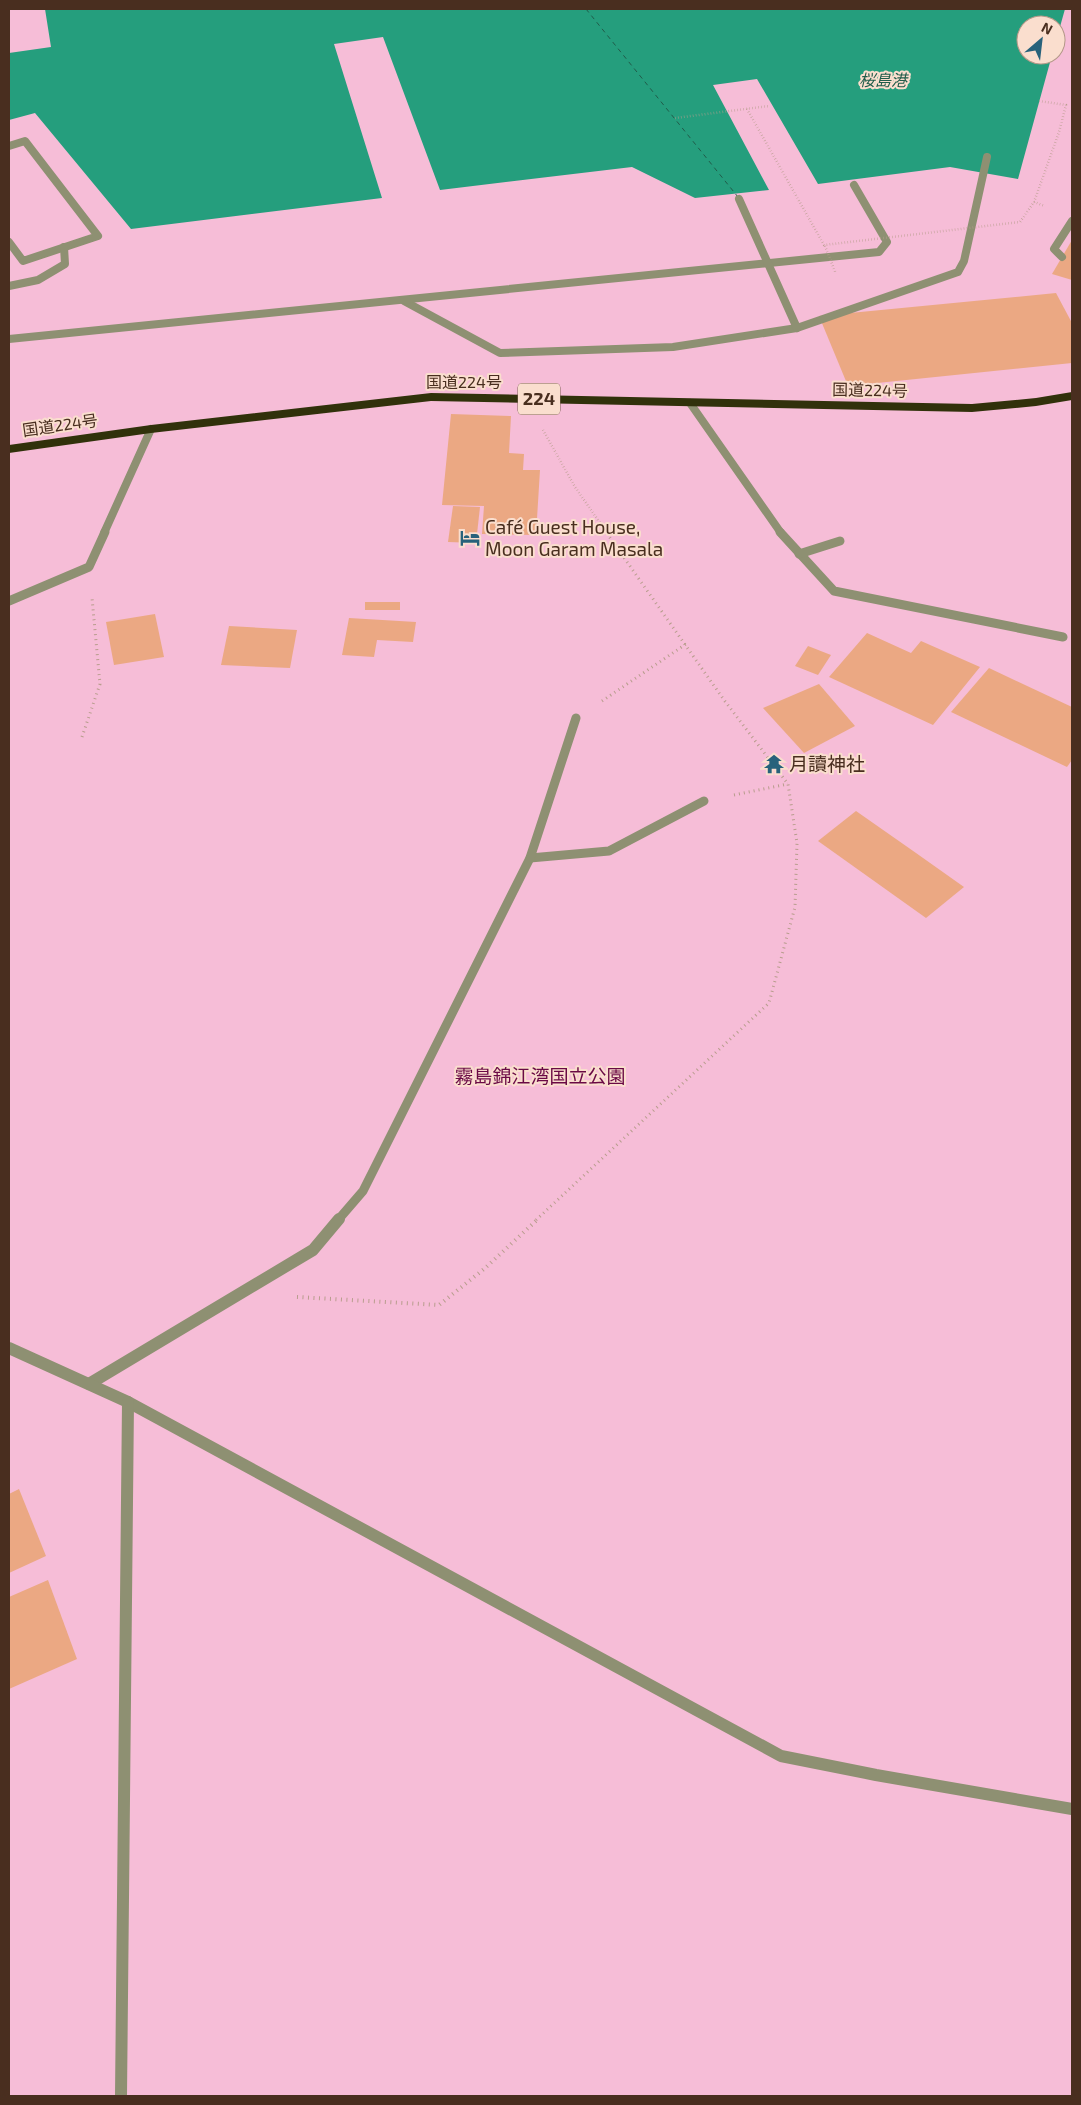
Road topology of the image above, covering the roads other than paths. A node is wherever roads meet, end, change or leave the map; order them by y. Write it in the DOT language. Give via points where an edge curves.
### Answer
graph roads {
  1 [pos="9,146"];
  2 [pos="987,157"];
  3 [pos="854,184"];
  4 [pos="739,199"];
  5 [pos="1072,221"];
  6 [pos="9,242"];
  7 [pos="64,247"];
  8 [pos="1062,257"];
  9 [pos="9,286"];
  10 [pos="404,301"];
  11 [pos="797,328"];
  12 [pos="9,339"];
  13 [pos="1072,396"];
  14 [pos="690,403"];
  15 [pos="151,429"];
  16 [pos="9,449"];
  17 [pos="840,541"];
  18 [pos="799,554"];
  19 [pos="9,601"];
  20 [pos="1063,637"];
  21 [pos="576,718"];
  22 [pos="704,801"];
  23 [pos="530,858"];
  24 [pos="9,1348"];
  25 [pos="89,1384"];
  26 [pos="128,1402"];
  27 [pos="1072,1809"];
  28 [pos="121,2096"];
  1 -- 7 [label="street" via="25,141 98,236"];
  2 -- 11 [label="street" via="964,261 958,272"];
  3 -- 10 [label="street" via="887,242 879,252"];
  4 -- 11 [label="street, bridge"];
  5 -- 8 [label="street" via="1054,249"];
  6 -- 7 [label="street" via="23,261"];
  7 -- 9 [label="street" via="65,264 38,280"];
  10 -- 11 [label="street" via="500,353 673,347"];
  10 -- 12 [label="street"];
  13 -- 14 [label="highway, 国道224号 / 224" via="972,408"];
  14 -- 15 [label="highway, 国道224号 / 224" via="431,398"];
  14 -- 18 [label="street"];
  15 -- 16 [label="highway, 国道224号 / 224"];
  15 -- 19 [label="street" via="89,567"];
  17 -- 18 [label="street"];
  18 -- 20 [label="street" via="834,591"];
  21 -- 23 [label="street"];
  22 -- 23 [label="street" via="609,851"];
  23 -- 25 [label="street" via="363,1191 313,1250"];
  24 -- 25 [label="street"];
  25 -- 26 [label="street"];
  26 -- 27 [label="street" via="781,1756"];
  26 -- 28 [label="street"];
}
